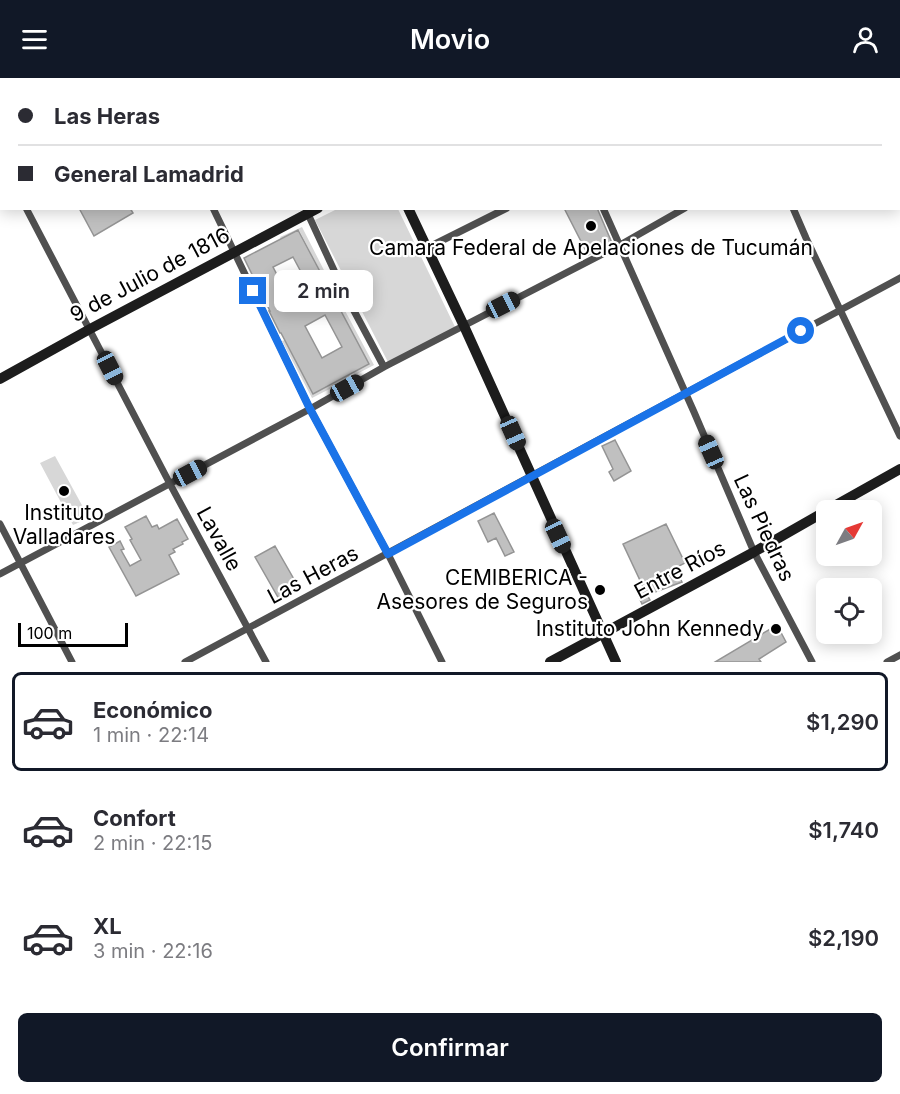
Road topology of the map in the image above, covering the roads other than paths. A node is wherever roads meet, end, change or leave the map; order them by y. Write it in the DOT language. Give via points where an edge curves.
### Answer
graph roads {
  1 [pos="27,210"];
  2 [pos="214,210"];
  3 [pos="409,210"];
  4 [pos="503,210"];
  5 [pos="604,210"];
  6 [pos="681,210"];
  7 [pos="794,210"];
  8 [pos="313,211"];
  9 [pos="620,244"];
  10 [pos="427,248"];
  11 [pos="234,252"];
  12 [pos="900,278"];
  13 [pos="840,310"];
  14 [pos="465,326"];
  15 [pos="90,329"];
  16 [pos="384,367"];
  17 [pos="0,379"];
  18 [pos="686,394"];
  19 [pos="310,409"];
  20 [pos="900,436"];
  21 [pos="900,469"];
  22 [pos="532,476"];
  23 [pos="170,484"];
  24 [pos="845,500"];
  25 [pos="816,516"];
  26 [pos="0,524"];
  27 [pos="754,552"];
  28 [pos="388,554"];
  29 [pos="21,563"];
  30 [pos="0,574"];
  31 [pos="248,628"];
  32 [pos="603,634"];
  33 [pos="900,655"];
  34 [pos="72,662"];
  35 [pos="185,662"];
  36 [pos="266,662"];
  37 [pos="442,662"];
  38 [pos="550,662"];
  39 [pos="616,662"];
  40 [pos="812,662"];
  41 [pos="887,662"];
  1 -- 15 [label="street, Lavalle"];
  2 -- 11 [label="street"];
  3 -- 10 [label="street"];
  4 -- 10 [label="street"];
  5 -- 9 [label="street, Las Piedras"];
  6 -- 9 [label="street"];
  7 -- 13 [label="street"];
  8 -- 11 [label="street, 9 de Julio de 1816"];
  8 -- 16 [label="street" via="345,294"];
  9 -- 14 [label="street"];
  9 -- 18 [label="street, Las Piedras"];
  10 -- 14 [label="street"];
  11 -- 15 [label="street, 9 de Julio de 1816"];
  11 -- 19 [label="street"];
  12 -- 13 [label="street, Las Heras"];
  13 -- 18 [label="street, Las Heras"];
  13 -- 20 [label="street"];
  14 -- 16 [label="street"];
  14 -- 22 [label="street"];
  15 -- 17 [label="street, 9 de Julio de 1816"];
  15 -- 23 [label="street, Lavalle"];
  16 -- 19 [label="street"];
  18 -- 22 [label="street, Las Heras"];
  18 -- 27 [label="street, Las Piedras"];
  19 -- 23 [label="street"];
  19 -- 28 [label="street"];
  21 -- 24 [label="street, Entre Ríos"];
  22 -- 28 [label="street, Las Heras"];
  22 -- 32 [label="street"];
  23 -- 29 [label="street"];
  23 -- 31 [label="street, Lavalle"];
  25 -- 27 [label="street, Entre Ríos"];
  26 -- 29 [label="street"];
  27 -- 32 [label="street, Entre Ríos"];
  27 -- 40 [label="street, Las Piedras"];
  28 -- 31 [label="street, Las Heras"];
  28 -- 37 [label="street"];
  29 -- 30 [label="street"];
  29 -- 34 [label="street"];
  31 -- 35 [label="street, Las Heras"];
  31 -- 36 [label="street, Lavalle"];
  32 -- 38 [label="street, Entre Ríos"];
  32 -- 39 [label="street"];
  33 -- 41 [label="street"];
}
